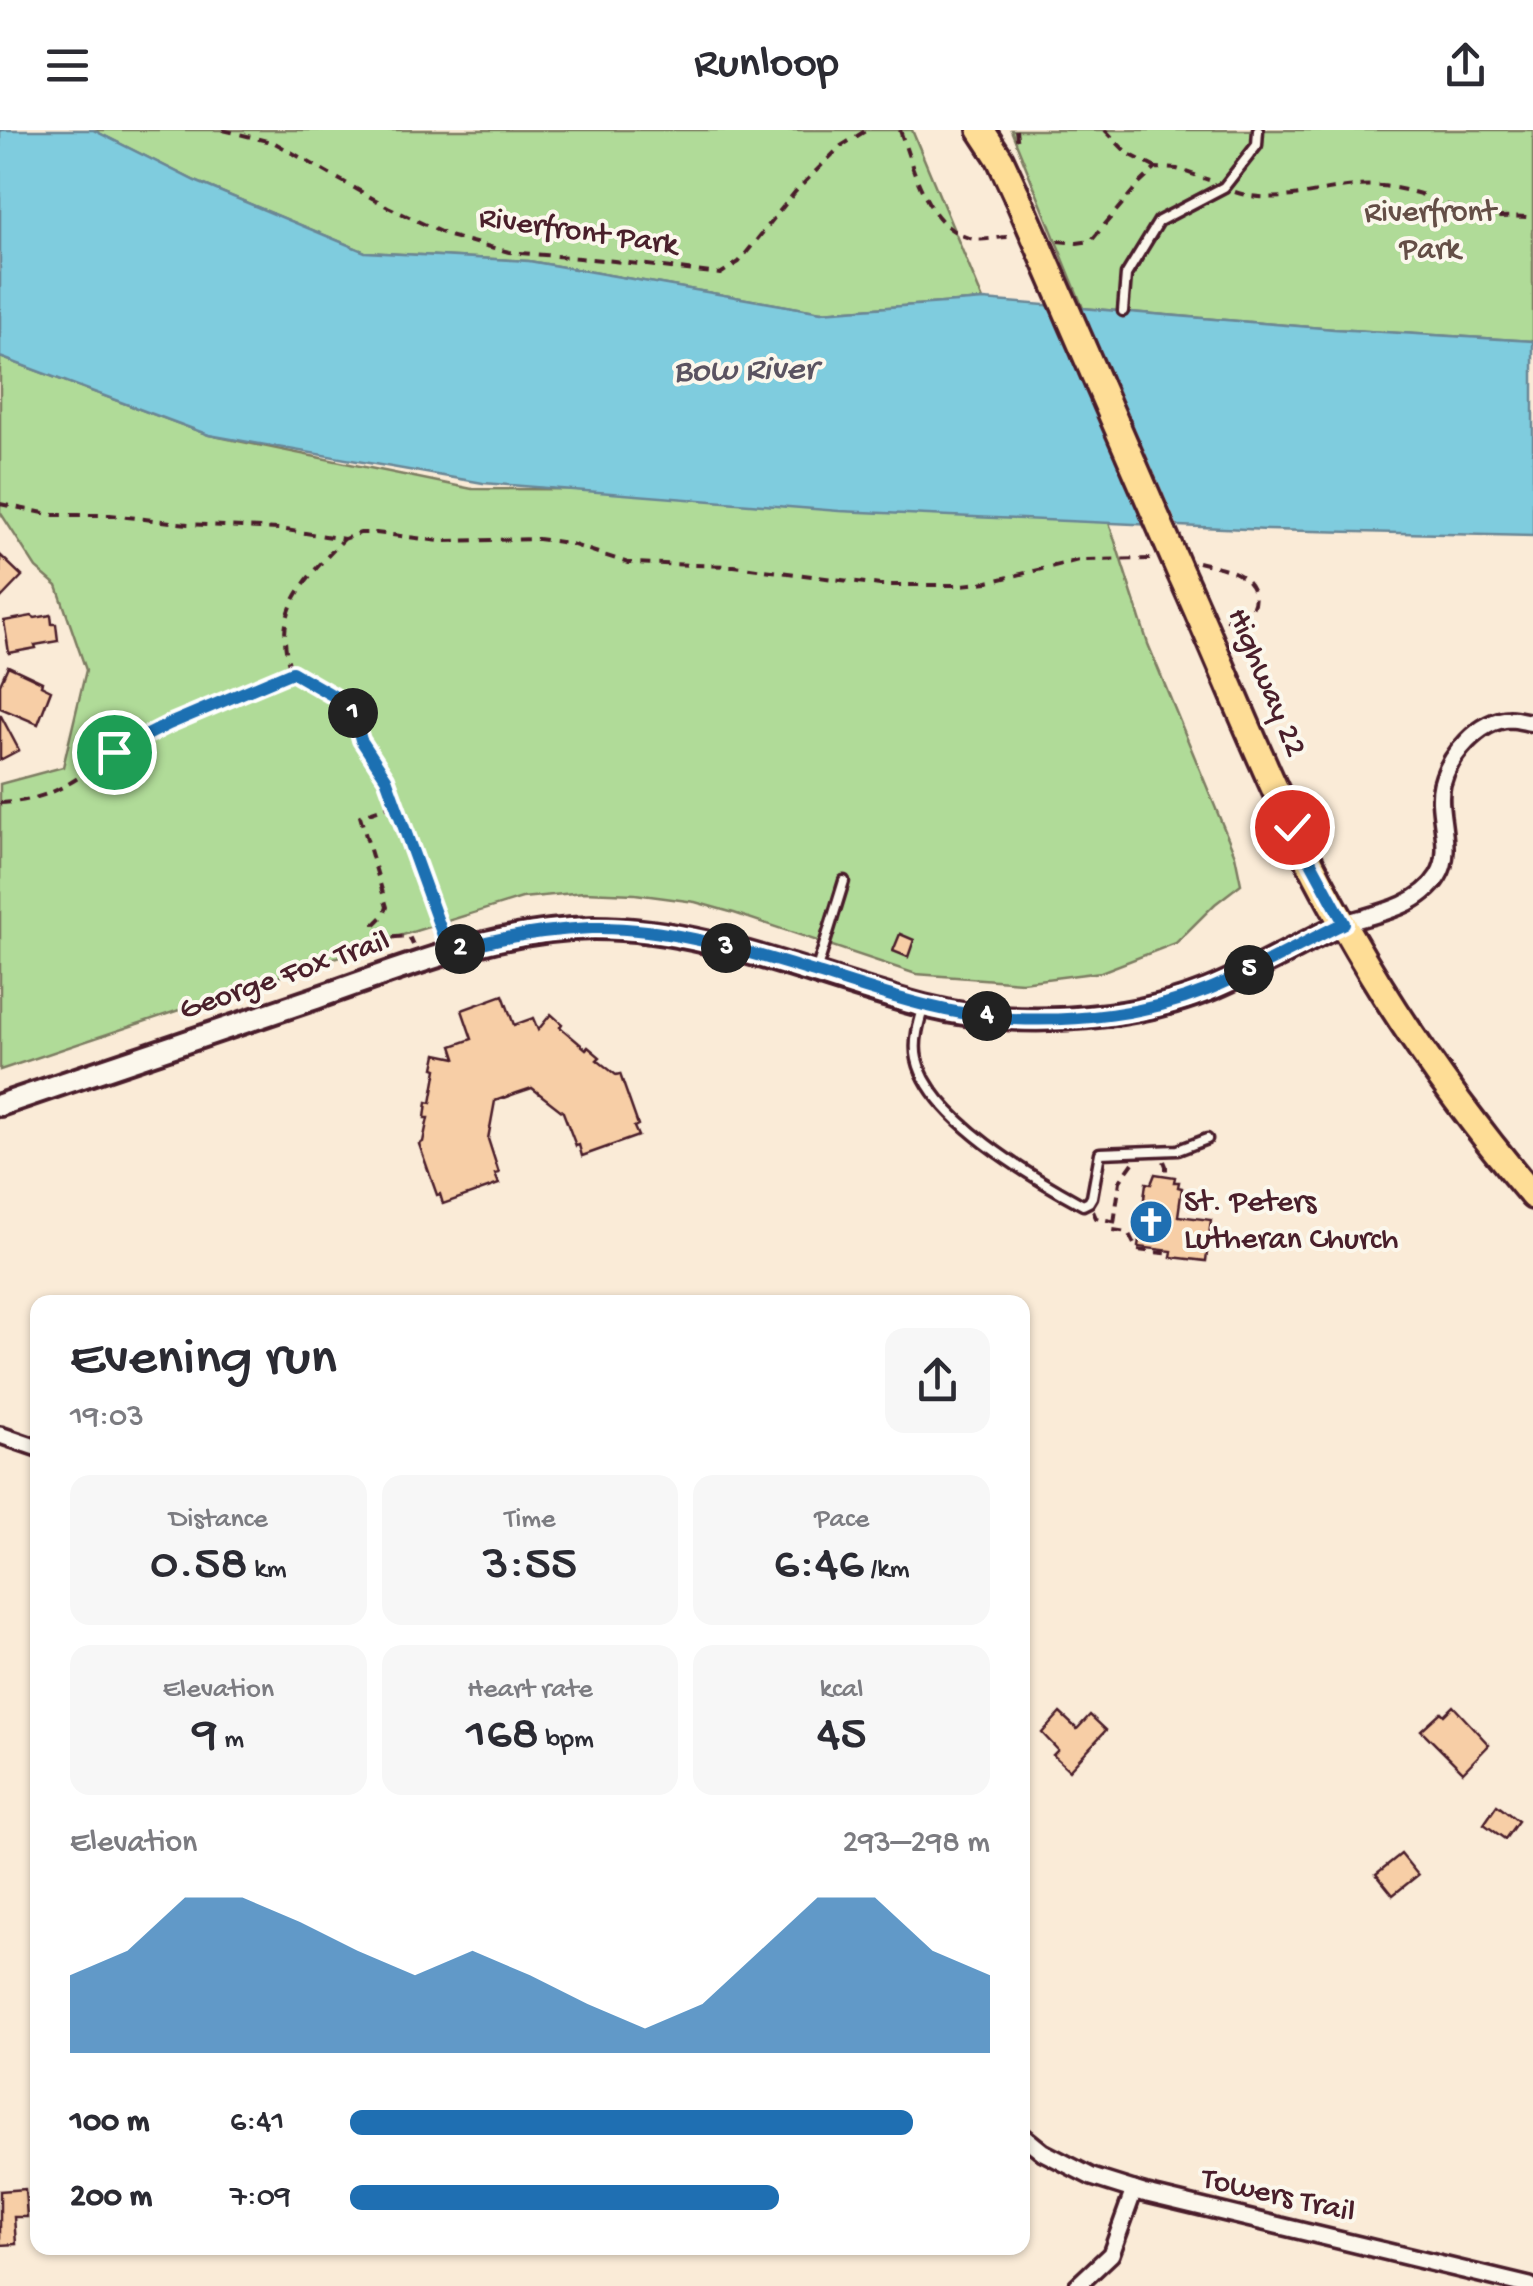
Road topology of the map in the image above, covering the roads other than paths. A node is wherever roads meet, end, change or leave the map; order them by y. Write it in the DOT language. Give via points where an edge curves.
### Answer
graph roads {
  1 [pos="981,130"];
  2 [pos="996,130"];
  3 [pos="1258,130"];
  4 [pos="1000,160"];
  5 [pos="1122,312"];
  6 [pos="1533,723"];
  7 [pos="401,822"];
  8 [pos="844,881"];
  9 [pos="1344,923"];
  10 [pos="449,952"];
  11 [pos="816,972"];
  12 [pos="924,1006"];
  13 [pos="0,1105"];
  14 [pos="1207,1139"];
  15 [pos="1533,1196"];
  16 [pos="0,1435"];
  17 [pos="30,1445"];
  18 [pos="1030,2141"];
  19 [pos="1134,2190"];
  20 [pos="1078,2286"];
  21 [pos="1530,2286"];
  1 -- 4 [label="main road, Highway 22"];
  2 -- 4 [label="main road, Highway 22"];
  3 -- 5 [label="lane" via="1257,145 1224,187 1159,221 1126,276"];
  4 -- 9 [label="main road, Highway 22, bridge" via="1292,827"];
  6 -- 9 [label="street" via="1508,719 1477,731 1458,751 1441,786 1445,855 1439,875 1398,907"];
  7 -- 10 [label="lane"];
  8 -- 11 [label="lane"];
  9 -- 12 [label="street, George Fox Trail" via="1206,990 1144,1008 1012,1019"];
  9 -- 15 [label="main road, Highway 22" via="1413,1036"];
  10 -- 11 [label="street, George Fox Trail" via="593,928 655,932"];
  10 -- 13 [label="street, George Fox Trail"];
  11 -- 12 [label="street, George Fox Trail"];
  12 -- 14 [label="lane" via="916,1057 949,1112 1084,1205 1100,1152 1178,1150"];
  16 -- 17 [label="street"];
  18 -- 19 [label="street, Towers Trail" via="1092,2177"];
  19 -- 20 [label="street" via="1110,2254"];
  19 -- 21 [label="street, Towers Trail"];
}
